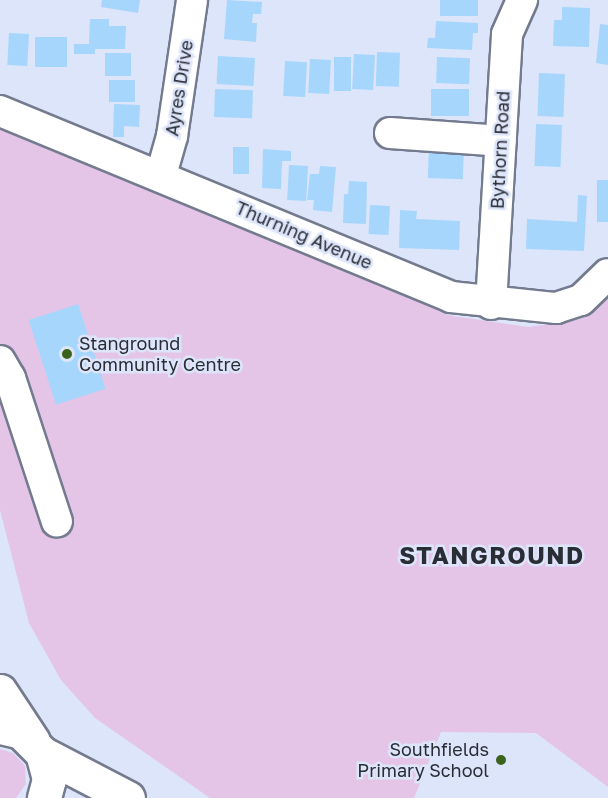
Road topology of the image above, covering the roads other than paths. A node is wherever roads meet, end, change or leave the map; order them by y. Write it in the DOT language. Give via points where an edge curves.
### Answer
graph roads {
  1 [pos="192,0"];
  2 [pos="522,0"];
  3 [pos="0,111"];
  4 [pos="390,133"];
  5 [pos="501,141"];
  6 [pos="161,175"];
  7 [pos="608,274"];
  8 [pos="491,304"];
  9 [pos="0,361"];
  10 [pos="57,522"];
  11 [pos="0,691"];
  12 [pos="0,727"];
  13 [pos="38,747"];
  14 [pos="44,798"];
  15 [pos="128,798"];
  1 -- 6 [label="street, Ayres Drive" via="172,136"];
  2 -- 5 [label="street, Bythorn Road" via="507,34"];
  3 -- 6 [label="street, Thurning Avenue"];
  4 -- 5 [label="street"];
  5 -- 8 [label="street, Bythorn Road"];
  6 -- 8 [label="street, Thurning Avenue" via="451,297"];
  7 -- 8 [label="street, Thurning Avenue" via="581,300 556,308"];
  9 -- 10 [label="street" via="10,378"];
  11 -- 13 [label="main road"];
  12 -- 13 [label="main road" via="21,732"];
  13 -- 14 [label="main road" via="49,779"];
  13 -- 15 [label="main road"];
}
